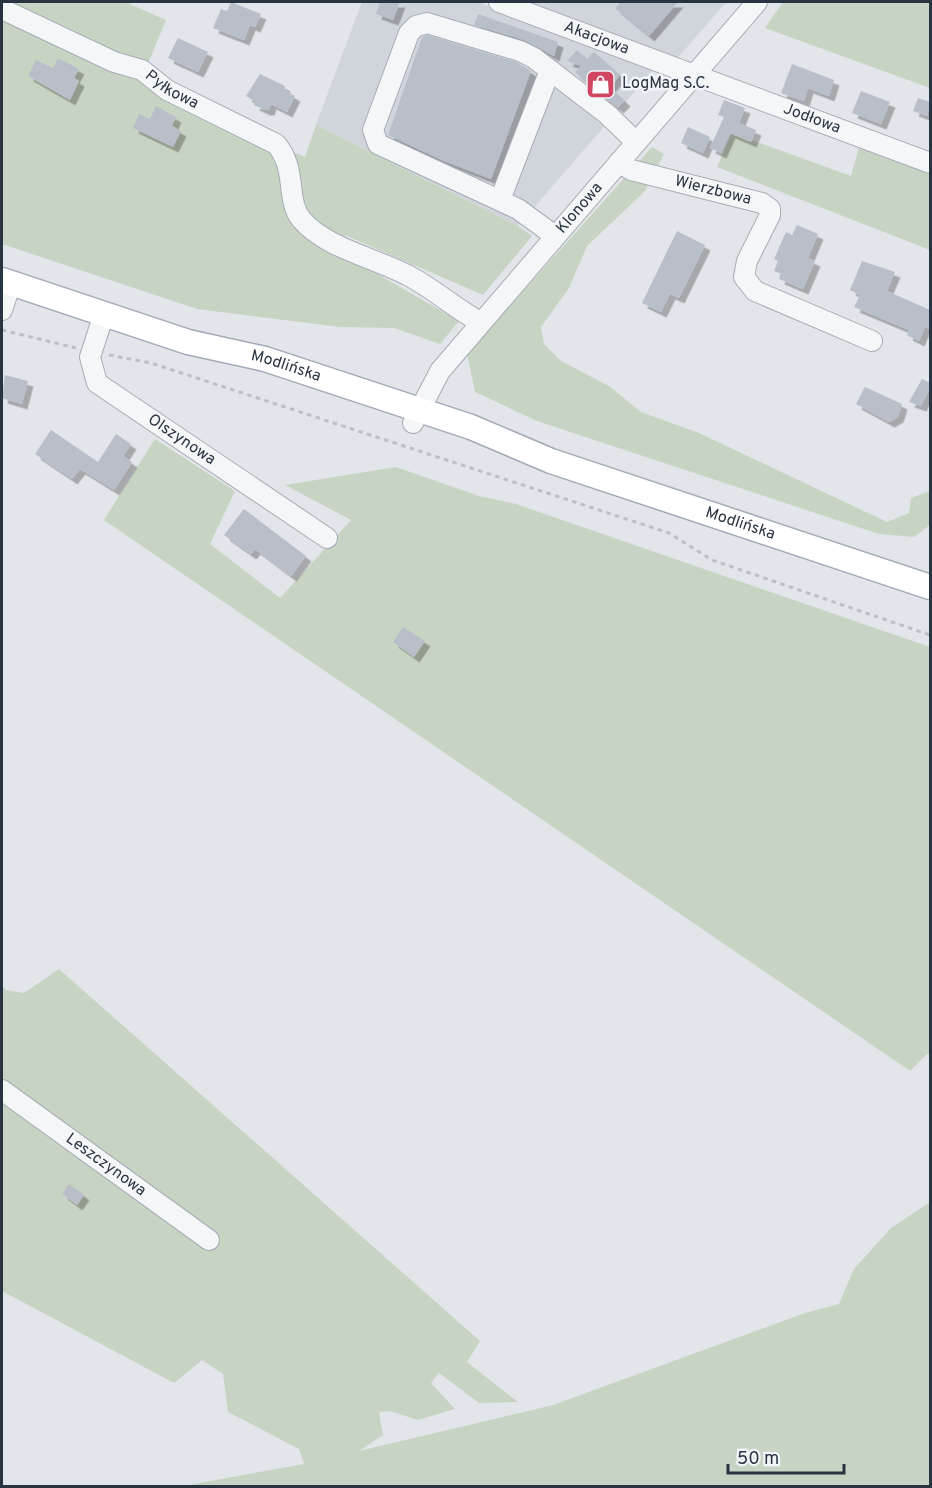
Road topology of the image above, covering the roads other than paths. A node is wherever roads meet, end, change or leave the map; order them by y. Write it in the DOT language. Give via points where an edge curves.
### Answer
graph roads {
  1 [pos="499,2"];
  2 [pos="757,2"];
  3 [pos="2,9"];
  4 [pos="550,70"];
  5 [pos="693,76"];
  6 [pos="636,142"];
  7 [pos="619,162"];
  8 [pos="930,163"];
  9 [pos="500,201"];
  10 [pos="555,236"];
  11 [pos="6,282"];
  12 [pos="2,310"];
  13 [pos="104,314"];
  14 [pos="480,322"];
  15 [pos="872,341"];
  16 [pos="416,417"];
  17 [pos="327,538"];
  18 [pos="930,586"];
  19 [pos="2,1090"];
  20 [pos="209,1240"];
  1 -- 5 [label="street, Akacjowa"];
  2 -- 5 [label="street, Klonowa"];
  3 -- 14 [label="street, Pyłkowa" via="114,62 142,70 167,90 276,144 287,158 301,220 320,235 410,276"];
  4 -- 6 [label="street"];
  4 -- 9 [label="street"];
  4 -- 9 [label="street" via="520,51 428,23 409,33 373,130 374,138 378,144"];
  5 -- 6 [label="street, Klonowa"];
  5 -- 8 [label="street, Jodłowa"];
  6 -- 7 [label="street, Klonowa"];
  7 -- 10 [label="street, Klonowa"];
  7 -- 15 [label="street, Wierzbowa" via="631,171 770,208 744,277 755,291"];
  9 -- 10 [label="street"];
  10 -- 14 [label="street, Klonowa"];
  11 -- 12 [label="street"];
  11 -- 13 [label="main road, Modlińska"];
  13 -- 16 [label="main road, Modlińska" via="188,342 261,374"];
  13 -- 17 [label="street, Olszynowa" via="91,351 97,383"];
  14 -- 16 [label="street, Klonowa" via="432,382"];
  16 -- 18 [label="main road, Modlińska" via="471,427 551,461"];
  19 -- 20 [label="street, Leszczynowa"];
}
